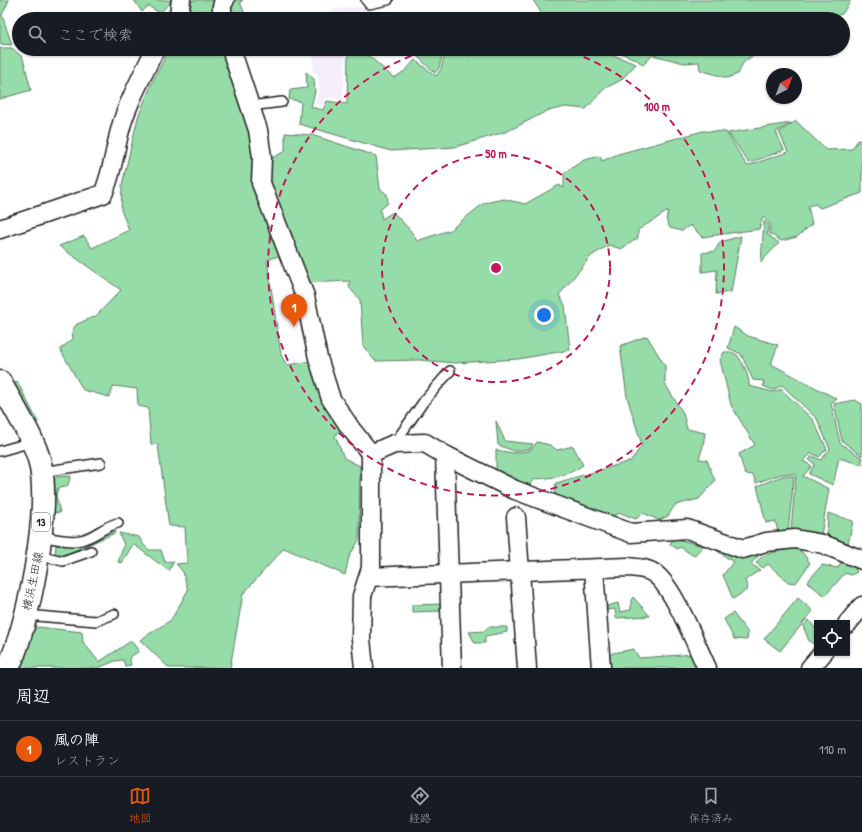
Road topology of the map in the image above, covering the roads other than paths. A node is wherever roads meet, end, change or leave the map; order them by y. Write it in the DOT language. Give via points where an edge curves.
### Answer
graph roads {
  1 [pos="181,0"];
  2 [pos="225,0"];
  3 [pos="366,0"];
  4 [pos="388,0"];
  5 [pos="179,12"];
  6 [pos="222,12"];
  7 [pos="152,56"];
  8 [pos="233,56"];
  9 [pos="282,102"];
  10 [pos="250,106"];
  11 [pos="0,229"];
  12 [pos="450,371"];
  13 [pos="0,382"];
  14 [pos="32,442"];
  15 [pos="394,444"];
  16 [pos="0,451"];
  17 [pos="370,454"];
  18 [pos="445,455"];
  19 [pos="101,463"];
  20 [pos="41,472"];
  21 [pos="516,517"];
  22 [pos="118,523"];
  23 [pos="39,546"];
  24 [pos="91,551"];
  25 [pos="862,560"];
  26 [pos="594,569"];
  27 [pos="521,571"];
  28 [pos="450,574"];
  29 [pos="368,577"];
  30 [pos="862,606"];
  31 [pos="114,614"];
  32 [pos="25,615"];
  33 [pos="850,620"];
  34 [pos="820,656"];
  35 [pos="8,668"];
  36 [pos="364,668"];
  37 [pos="452,668"];
  38 [pos="527,668"];
  39 [pos="601,668"];
  40 [pos="707,668"];
  41 [pos="810,668"];
  1 -- 5 [label="street"];
  2 -- 6 [label="street" via="222,3"];
  3 -- 4 [label="lane" via="369,4"];
  7 -- 11 [label="street" via="124,115 113,154 110,180 103,194"];
  8 -- 10 [label="street"];
  9 -- 10 [label="lane"];
  10 -- 17 [label="street" via="258,130 262,157 261,183 306,296 318,358 331,398"];
  12 -- 15 [label="lane" via="424,401"];
  13 -- 14 [label="main road, 横浜生田線 / 13"];
  14 -- 16 [label="lane"];
  14 -- 20 [label="main road, 横浜生田線 / 13"];
  15 -- 17 [label="street"];
  15 -- 18 [label="street" via="425,443"];
  17 -- 29 [label="street" via="371,568"];
  18 -- 25 [label="street" via="515,490 632,533 687,529 744,549 766,542 796,539 823,544"];
  18 -- 28 [label="street"];
  19 -- 20 [label="lane"];
  20 -- 23 [label="main road, 横浜生田線 / 13" via="43,482"];
  21 -- 27 [label="street"];
  22 -- 23 [label="lane" via="108,525 81,540"];
  23 -- 24 [label="lane" via="62,561"];
  23 -- 32 [label="main road, 横浜生田線 / 13"];
  26 -- 27 [label="street"];
  26 -- 39 [label="street"];
  26 -- 40 [label="street" via="644,568 654,573 668,587"];
  27 -- 28 [label="street"];
  27 -- 38 [label="street"];
  28 -- 29 [label="street"];
  28 -- 37 [label="street"];
  29 -- 36 [label="street" via="362,596 361,639"];
  30 -- 33 [label="street"];
  31 -- 32 [label="lane" via="96,621"];
  32 -- 35 [label="main road, 横浜生田線 / 13"];
  34 -- 41 [label="street"];
}
